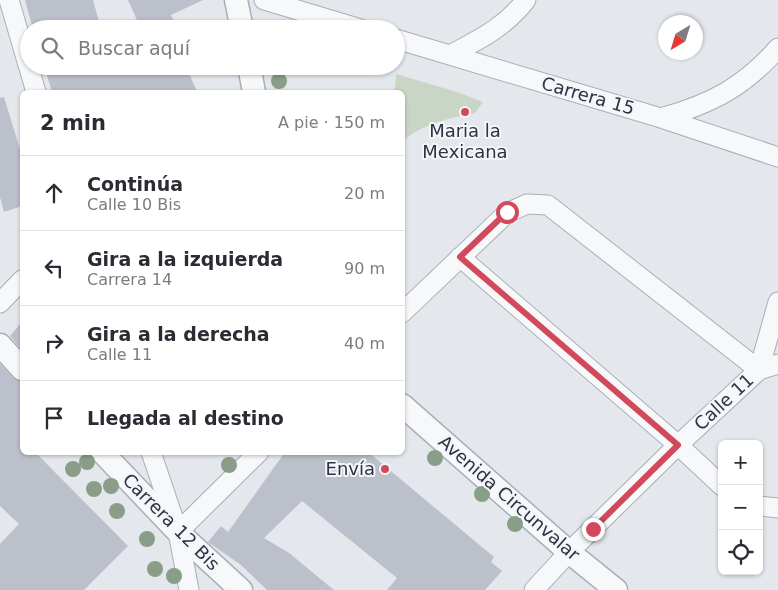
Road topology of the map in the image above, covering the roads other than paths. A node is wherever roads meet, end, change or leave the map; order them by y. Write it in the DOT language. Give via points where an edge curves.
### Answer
graph roads {
  1 [pos="10,0"];
  2 [pos="236,0"];
  3 [pos="264,0"];
  4 [pos="526,0"];
  5 [pos="240,20"];
  6 [pos="331,20"];
  7 [pos="20,35"];
  8 [pos="405,42"];
  9 [pos="778,48"];
  10 [pos="450,55"];
  11 [pos="31,75"];
  12 [pos="251,75"];
  13 [pos="35,90"];
  14 [pos="254,90"];
  15 [pos="661,118"];
  16 [pos="778,158"];
  17 [pos="460,257"];
  18 [pos="20,282"];
  19 [pos="778,302"];
  20 [pos="0,303"];
  21 [pos="405,310"];
  22 [pos="0,345"];
  23 [pos="778,364"];
  24 [pos="20,367"];
  25 [pos="758,370"];
  26 [pos="405,408"];
  27 [pos="678,445"];
  28 [pos="105,455"];
  29 [pos="152,455"];
  30 [pos="256,455"];
  31 [pos="721,485"];
  32 [pos="763,506"];
  33 [pos="778,508"];
  34 [pos="178,532"];
  35 [pos="570,552"];
  36 [pos="190,590"];
  37 [pos="241,590"];
  38 [pos="534,590"];
  39 [pos="616,590"];
  1 -- 7 [label="street"];
  2 -- 5 [label="street"];
  3 -- 6 [label="street"];
  4 -- 10 [label="street" via="491,33"];
  8 -- 10 [label="street, Carrera 15"];
  9 -- 15 [label="street" via="742,82 717,98"];
  10 -- 15 [label="street, Carrera 15"];
  11 -- 13 [label="street"];
  12 -- 14 [label="street"];
  15 -- 16 [label="street, Carrera 15"];
  17 -- 21 [label="street"];
  17 -- 25 [label="street" via="507,212 527,204 548,205"];
  17 -- 27 [label="street"];
  18 -- 20 [label="street"];
  19 -- 25 [label="street, Calle 11"];
  22 -- 24 [label="street"];
  23 -- 25 [label="street"];
  25 -- 27 [label="street, Calle 11"];
  26 -- 35 [label="street, Avenida Circunvalar"];
  27 -- 31 [label="street"];
  27 -- 35 [label="street, Calle 11"];
  28 -- 34 [label="street, Carrera 12 Bis"];
  29 -- 34 [label="street"];
  30 -- 34 [label="street"];
  32 -- 33 [label="street"];
  34 -- 36 [label="street"];
  34 -- 37 [label="street, Carrera 12 Bis"];
  35 -- 38 [label="street, Calle 11"];
  35 -- 39 [label="street, Avenida Circunvalar"];
}
